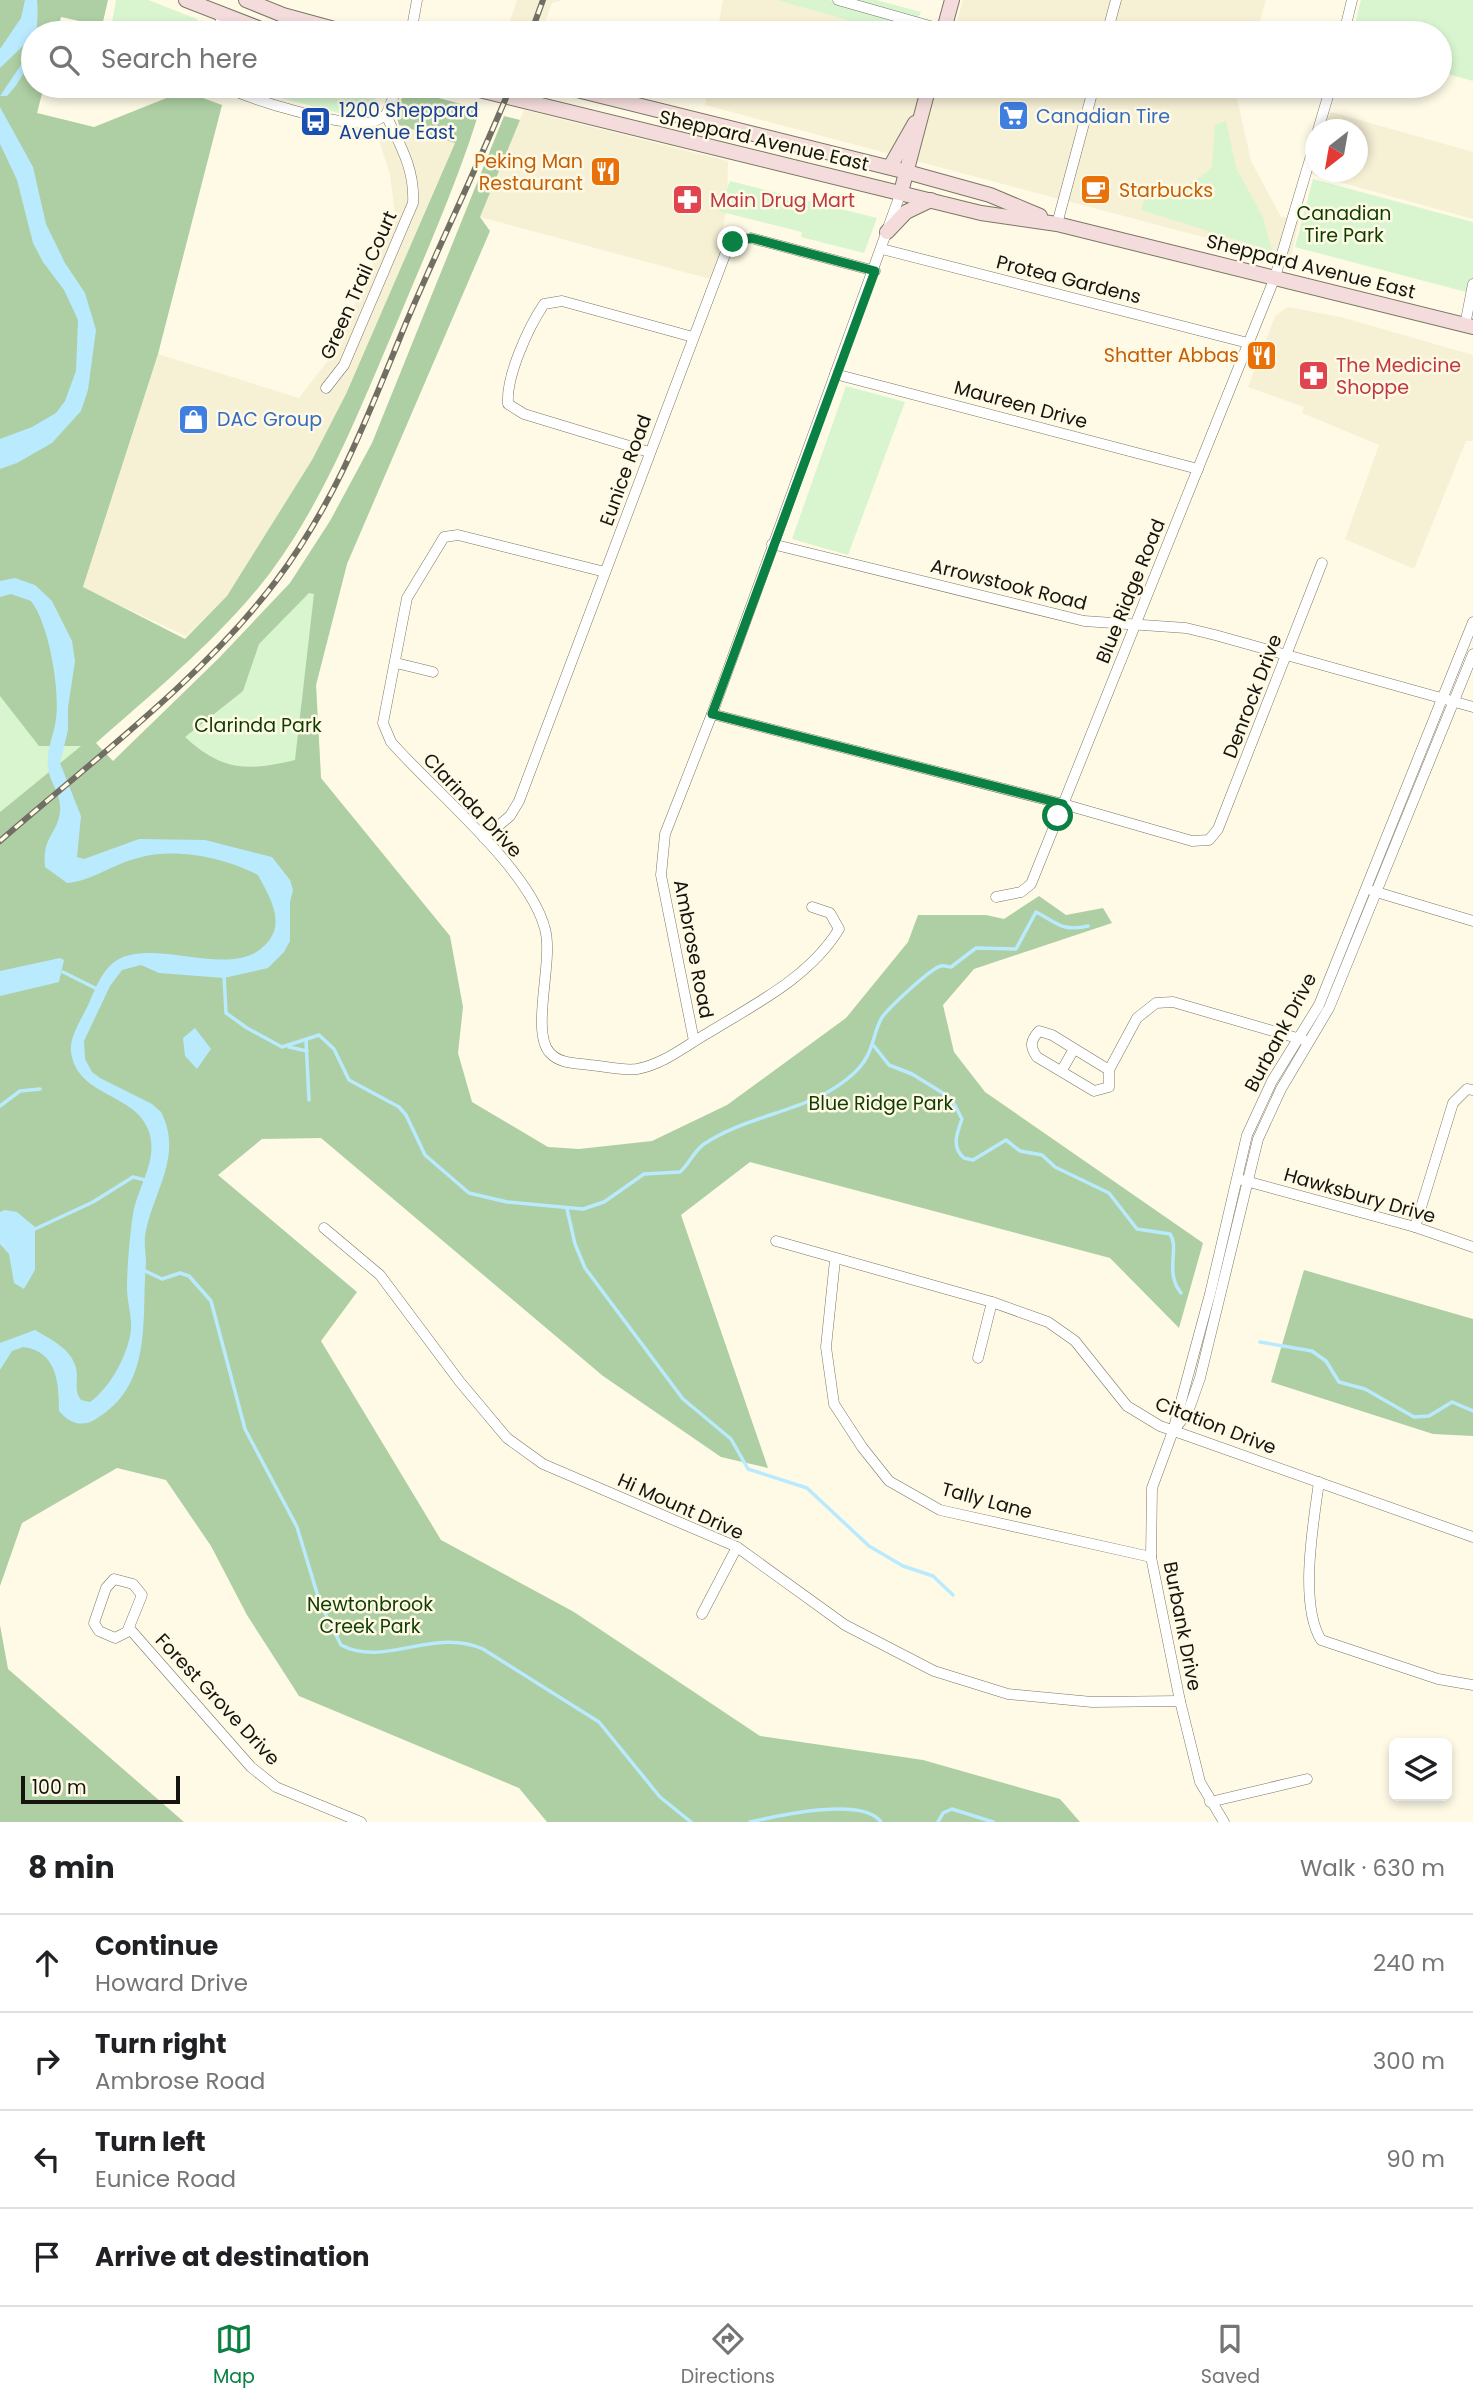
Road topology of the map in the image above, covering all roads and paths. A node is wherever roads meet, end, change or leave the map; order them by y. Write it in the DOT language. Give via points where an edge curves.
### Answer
graph roads {
  1 [pos="187,0"];
  2 [pos="246,0"];
  3 [pos="838,0"];
  4 [pos="952,0"];
  5 [pos="1116,0"];
  6 [pos="1352,0"];
  7 [pos="414,1"];
  8 [pos="223,15"];
  9 [pos="221,21"];
  10 [pos="239,21"];
  11 [pos="305,21"];
  12 [pos="413,21"];
  13 [pos="909,21"];
  14 [pos="946,21"];
  15 [pos="1110,21"];
  16 [pos="1347,21"];
  17 [pos="254,98"];
  18 [pos="393,98"];
  19 [pos="513,98"];
  20 [pos="610,98"];
  21 [pos="926,98"];
  22 [pos="1091,98"];
  23 [pos="1327,98"];
  24 [pos="922,110"];
  25 [pos="386,115"];
  26 [pos="1321,119"];
  27 [pos="890,167"];
  28 [pos="907,172"];
  29 [pos="1305,174"];
  30 [pos="901,192"];
  31 [pos="931,200"];
  32 [pos="1058,224"];
  33 [pos="887,232"];
  34 [pos="882,249"];
  35 [pos="875,271"];
  36 [pos="1275,277"];
  37 [pos="1473,284"];
  38 [pos="1469,326"];
  39 [pos="693,337"];
  40 [pos="1248,343"];
  41 [pos="835,374"];
  42 [pos="326,388"];
  43 [pos="649,452"];
  44 [pos="1198,469"];
  45 [pos="772,544"];
  46 [pos="1322,562"];
  47 [pos="605,572"];
  48 [pos="1473,622"];
  49 [pos="1135,625"];
  50 [pos="1473,654"];
  51 [pos="1287,655"];
  52 [pos="396,663"];
  53 [pos="433,672"];
  54 [pos="1442,698"];
  55 [pos="1454,702"];
  56 [pos="1473,707"];
  57 [pos="712,714"];
  58 [pos="1063,804"];
  59 [pos="484,838"];
  60 [pos="1366,889"];
  61 [pos="1377,892"];
  62 [pos="996,897"];
  63 [pos="811,907"];
  64 [pos="1473,921"];
  65 [pos="1300,1039"];
  66 [pos="694,1041"];
  67 [pos="1311,1042"];
  68 [pos="1074,1049"];
  69 [pos="1062,1070"];
  70 [pos="1109,1070"];
  71 [pos="1473,1090"];
  72 [pos="1236,1178"];
  73 [pos="1247,1181"];
  74 [pos="1415,1227"];
  75 [pos="324,1228"];
  76 [pos="776,1241"];
  77 [pos="1473,1247"];
  78 [pos="835,1260"];
  79 [pos="992,1302"];
  80 [pos="978,1357"];
  81 [pos="1173,1431"];
  82 [pos="1319,1482"];
  83 [pos="1473,1537"];
  84 [pos="737,1547"];
  85 [pos="1151,1557"];
  86 [pos="702,1614"];
  87 [pos="129,1628"];
  88 [pos="1473,1685"];
  89 [pos="1180,1701"];
  90 [pos="1307,1779"];
  91 [pos="1210,1802"];
  92 [pos="361,1822"];
  93 [pos="1224,1822"];
  1 -- 8 [label="main road"];
  2 -- 11 [label="main road"];
  3 -- 13 [label="street"];
  4 -- 14 [label="main road"];
  5 -- 15 [label="street"];
  6 -- 16 [label="street"];
  7 -- 12 [label="street"];
  8 -- 9 [label="street"];
  8 -- 10 [label="main road"];
  17 -- 25 [label="street" via="348,122 372,122"];
  18 -- 25 [label="street"];
  19 -- 30 [label="main road, Sheppard Avenue East"];
  20 -- 27 [label="main road, Sheppard Avenue East"];
  21 -- 24 [label="main road"];
  22 -- 32 [label="street"];
  23 -- 26 [label="street"];
  24 -- 27 [label="main road"];
  24 -- 28 [label="main road"];
  25 -- 42 [label="street, Green Trail Court" via="409,161 413,203 344,365"];
  27 -- 28 [label="main road, Sheppard Avenue East"];
  28 -- 30 [label="main road"];
  28 -- 32 [label="main road, Sheppard Avenue East" via="990,195"];
  29 -- 36 [label="street, Blue Ridge Road"];
  30 -- 31 [label="main road, Sheppard Avenue East"];
  30 -- 33 [label="street, Ambrose Road"];
  31 -- 32 [label="main road, Sheppard Avenue East"];
  31 -- 33 [label="main road" via="906,212"];
  32 -- 36 [label="main road, Sheppard Avenue East"];
  33 -- 34 [label="street, Ambrose Road"];
  34 -- 35 [label="street, Ambrose Road"];
  34 -- 40 [label="street, Protea Gardens"];
  35 -- 39 [label="street, Eunice Road" via="751,238 733,242 720,263"];
  35 -- 41 [label="street, Ambrose Road"];
  36 -- 38 [label="main road, Sheppard Avenue East"];
  36 -- 40 [label="street, Blue Ridge Road"];
  37 -- 38 [label="street"];
  39 -- 43 [label="street, Eunice Road"];
  39 -- 43 [label="street" via="562,302 544,304 532,322 507,391 508,404 524,414"];
  40 -- 44 [label="street, Blue Ridge Road"];
  41 -- 44 [label="street, Maureen Drive"];
  41 -- 45 [label="street, Ambrose Road"];
  43 -- 47 [label="street, Eunice Road"];
  44 -- 49 [label="street, Blue Ridge Road"];
  45 -- 49 [label="street, Arrowstook Road" via="1084,621"];
  45 -- 57 [label="street, Ambrose Road"];
  46 -- 51 [label="street, Denrock Drive"];
  47 -- 52 [label="street, Clarinda Drive" via="458,535 444,537 407,598"];
  47 -- 59 [label="street, Eunice Road" via="519,801 510,816"];
  48 -- 54 [label="street, Burbank Drive"];
  49 -- 51 [label="street, Arrowstook Road" via="1186,628"];
  49 -- 58 [label="street, Blue Ridge Road"];
  50 -- 55 [label="street, Burbank Drive"];
  51 -- 54 [label="street, Arrowstook Road"];
  51 -- 58 [label="street, Denrock Drive" via="1218,829 1209,840 1192,841"];
  52 -- 53 [label="street"];
  52 -- 59 [label="street, Clarinda Drive" via="383,723 391,742"];
  54 -- 55 [label="street, Arrowstook Road"];
  54 -- 60 [label="street, Burbank Drive"];
  55 -- 56 [label="street, Arrowstook Road"];
  55 -- 61 [label="street, Burbank Drive"];
  57 -- 58 [label="street"];
  57 -- 66 [label="street, Ambrose Road" via="665,834 662,875"];
  58 -- 62 [label="street, Blue Ridge Road" via="1031,884 1021,892"];
  59 -- 66 [label="street, Clarinda Drive" via="531,896 546,929 548,971 541,1038 551,1054 565,1062 636,1069 666,1059"];
  60 -- 61 [label="street"];
  60 -- 65 [label="street, Burbank Drive"];
  61 -- 64 [label="street"];
  61 -- 67 [label="street, Burbank Drive"];
  63 -- 66 [label="street, Clarinda Drive" via="830,913 839,929 828,948 780,989"];
  65 -- 67 [label="street"];
  65 -- 70 [label="street" via="1173,1002 1156,1003 1138,1018"];
  65 -- 72 [label="street, Burbank Drive" via="1272,1082 1247,1135"];
  67 -- 73 [label="street, Burbank Drive" via="1281,1089 1258,1139"];
  68 -- 69 [label="street"];
  68 -- 69 [label="street" via="1039,1031 1032,1039 1031,1049 1037,1057"];
  68 -- 70 [label="street"];
  69 -- 70 [label="street" via="1094,1091 1109,1087"];
  71 -- 74 [label="street" via="1466,1089 1453,1103"];
  72 -- 73 [label="street, Hawksbury Drive"];
  72 -- 81 [label="street, Burbank Drive"];
  73 -- 74 [label="street, Hawksbury Drive"];
  73 -- 81 [label="street, Burbank Drive" via="1200,1378 1188,1412"];
  74 -- 77 [label="street, Hawksbury Drive"];
  75 -- 84 [label="street, Hi Mount Drive" via="380,1275 508,1438 543,1464"];
  76 -- 78 [label="street, Citation Drive"];
  78 -- 79 [label="street, Citation Drive"];
  78 -- 85 [label="street, Tally Lane" via="826,1347 834,1404 889,1481 940,1510"];
  79 -- 80 [label="street"];
  79 -- 81 [label="street, Citation Drive" via="1048,1322 1075,1342 1127,1406"];
  81 -- 82 [label="street, Citation Drive"];
  81 -- 85 [label="street, Burbank Drive" via="1152,1488"];
  82 -- 83 [label="street, Citation Drive"];
  82 -- 88 [label="street" via="1308,1600 1311,1624 1321,1640 1438,1679"];
  84 -- 86 [label="street"];
  84 -- 89 [label="street, Hi Mount Drive" via="845,1625 934,1671 1009,1694 1092,1702"];
  85 -- 89 [label="street, Burbank Drive"];
  87 -- 87 [label="street, Forest Grove Drive" via="142,1595 133,1584 114,1579 106,1588 94,1623 99,1631 115,1638 124,1636"];
  87 -- 92 [label="street, Forest Grove Drive" via="251,1767 276,1787"];
  89 -- 91 [label="street, Burbank Drive" via="1200,1782"];
  90 -- 91 [label="street"];
  91 -- 93 [label="street, Burbank Drive"];
}
